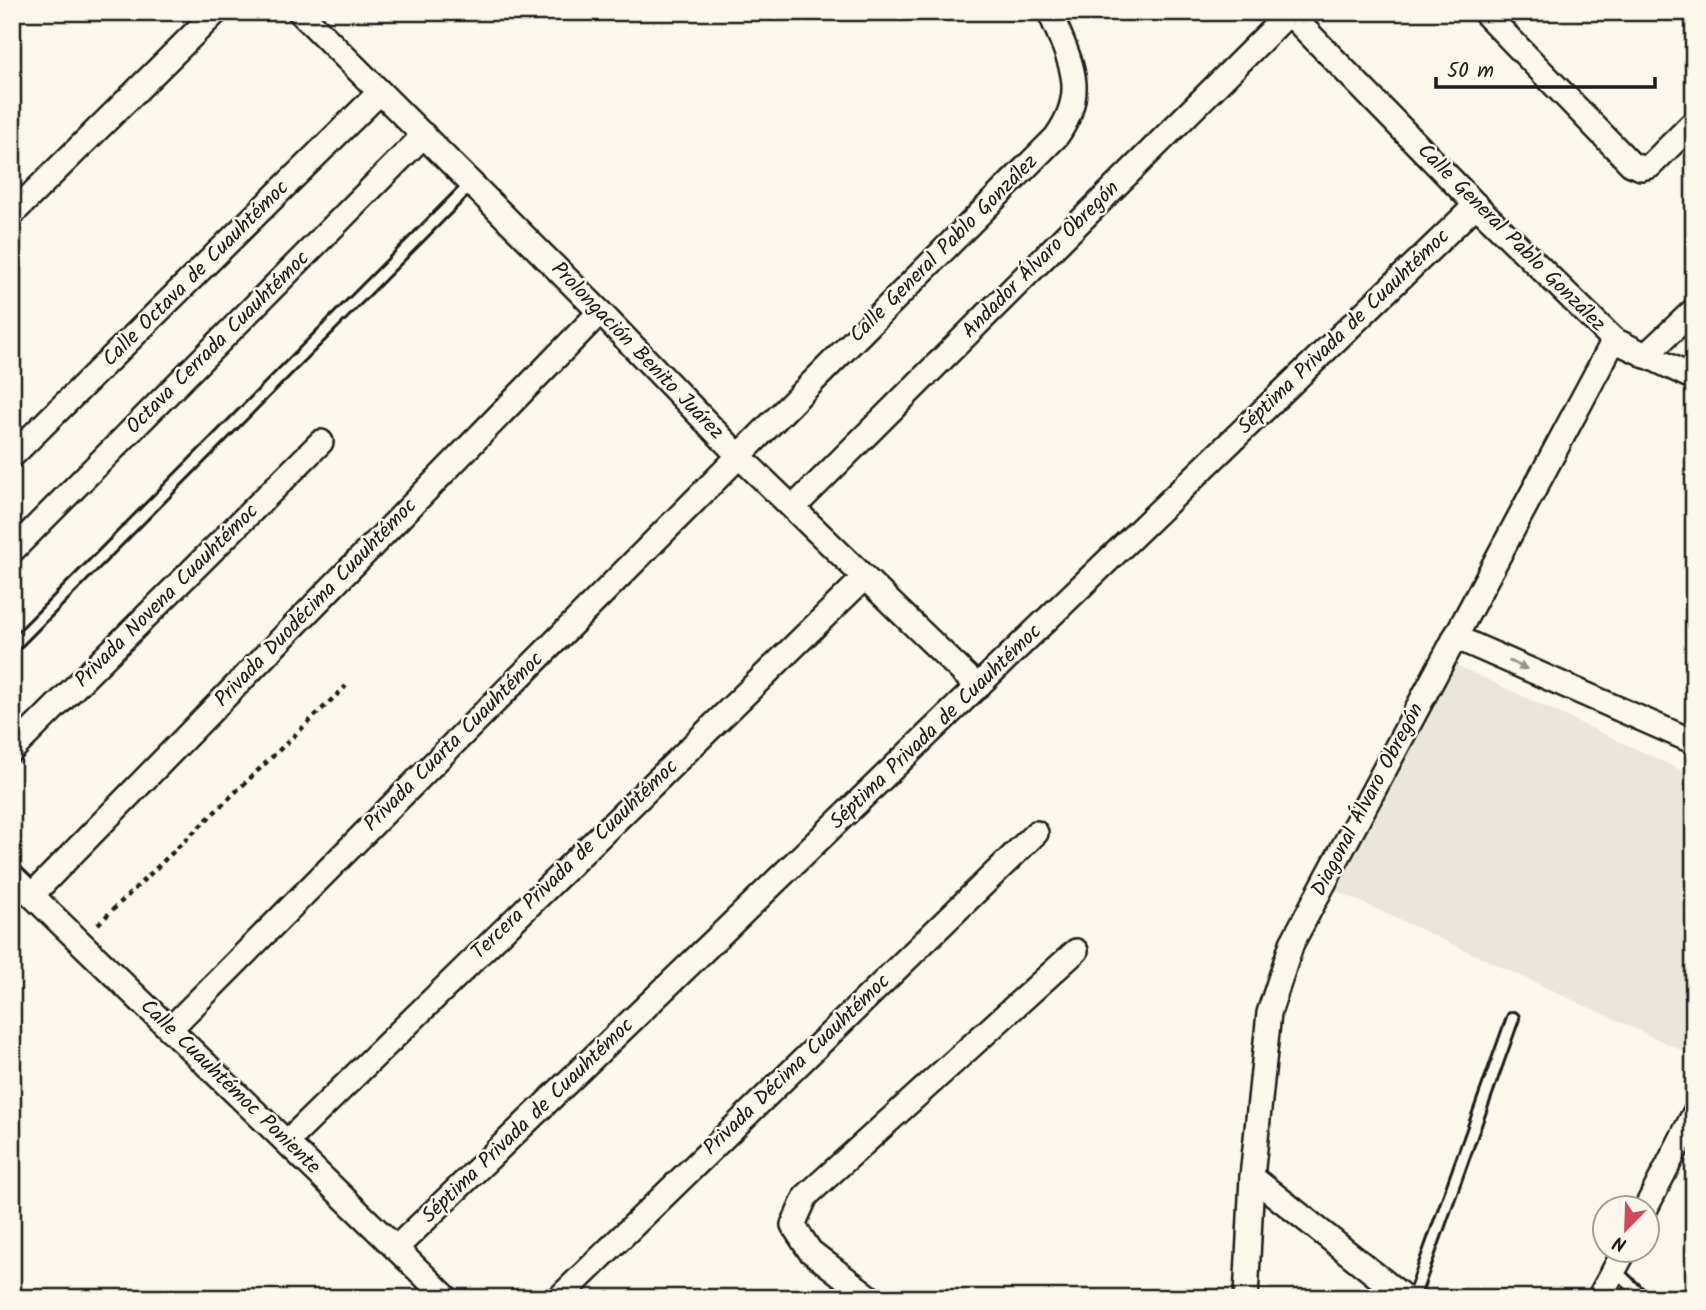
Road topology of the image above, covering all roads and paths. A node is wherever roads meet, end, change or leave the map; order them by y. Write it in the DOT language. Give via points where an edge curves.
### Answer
graph roads {
  1 [pos="216,12"];
  2 [pos="300,12"];
  3 [pos="1050,12"];
  4 [pos="1289,13"];
  5 [pos="1494,15"];
  6 [pos="380,92"];
  7 [pos="1694,122"];
  8 [pos="424,135"];
  9 [pos="472,184"];
  10 [pos="1476,205"];
  11 [pos="12,214"];
  12 [pos="1694,310"];
  13 [pos="600,312"];
  14 [pos="1614,340"];
  15 [pos="1645,356"];
  16 [pos="1694,378"];
  17 [pos="321,442"];
  18 [pos="738,455"];
  19 [pos="12,456"];
  20 [pos="794,507"];
  21 [pos="12,551"];
  22 [pos="864,578"];
  23 [pos="1455,638"];
  24 [pos="12,647"];
  25 [pos="346,686"];
  26 [pos="978,687"];
  27 [pos="1694,742"];
  28 [pos="12,751"];
  29 [pos="1036,833"];
  30 [pos="12,876"];
  31 [pos="32,895"];
  32 [pos="79,941"];
  33 [pos="1076,951"];
  34 [pos="1513,1018"];
  35 [pos="170,1029"];
  36 [pos="1694,1114"];
  37 [pos="287,1142"];
  38 [pos="1252,1177"];
  39 [pos="1654,1194"];
  40 [pos="396,1248"];
  41 [pos="1618,1264"];
  42 [pos="1623,1264"];
  43 [pos="447,1298"];
  44 [pos="559,1298"];
  45 [pos="871,1298"];
  46 [pos="1246,1298"];
  47 [pos="1405,1298"];
  48 [pos="1413,1298"];
  49 [pos="1599,1298"];
  50 [pos="1644,1298"];
  1 -- 11 [label="street"];
  2 -- 6 [label="street, Prolongación Benito Juárez"];
  3 -- 18 [label="street, Calle General Pablo González" via="1073,68 1075,97 1069,120"];
  4 -- 10 [label="street, Calle General Pablo González"];
  4 -- 20 [label="street, Andador Álvaro Obregón"];
  5 -- 7 [label="street" via="1631,163 1650,166"];
  6 -- 8 [label="street, Prolongación Benito Juárez"];
  6 -- 19 [label="street, Calle Octava de Cuauhtémoc"];
  8 -- 9 [label="street, Prolongación Benito Juárez"];
  8 -- 21 [label="street, Octava Cerrada Cuauhtémoc"];
  9 -- 13 [label="street, Prolongación Benito Juárez"];
  9 -- 24 [label="lane"];
  10 -- 14 [label="street, Calle General Pablo González"];
  10 -- 26 [label="street, Séptima Privada de Cuauhtémoc"];
  12 -- 15 [label="street"];
  13 -- 18 [label="street, Prolongación Benito Juárez"];
  13 -- 31 [label="street, Privada Duodécima Cuauhtémoc"];
  14 -- 15 [label="street, Calle General Pablo González"];
  14 -- 23 [label="street, Diagonal Álvaro Obregón"];
  15 -- 16 [label="street, Calle General Pablo González"];
  17 -- 28 [label="street, Privada Novena Cuauhtémoc"];
  18 -- 20 [label="street, Prolongación Benito Juárez"];
  18 -- 35 [label="street, Privada Cuarta Cuauhtémoc"];
  20 -- 22 [label="street, Prolongación Benito Juárez"];
  22 -- 26 [label="street, Prolongación Benito Juárez"];
  22 -- 37 [label="street, Tercera Privada de Cuauhtémoc"];
  23 -- 27 [label="street, one-way"];
  23 -- 38 [label="street, Diagonal Álvaro Obregón" via="1292,943 1269,1013"];
  25 -- 32 [label="path"];
  26 -- 40 [label="street, Séptima Privada de Cuauhtémoc"];
  29 -- 44 [label="street, Privada Décima Cuauhtémoc"];
  30 -- 31 [label="street, Calle Cuauhtémoc Poniente"];
  31 -- 32 [label="street, Calle Cuauhtémoc Poniente"];
  32 -- 35 [label="street, Calle Cuauhtémoc Poniente"];
  33 -- 45 [label="street" via="806,1196 793,1225 810,1251"];
  34 -- 48 [label="lane"];
  35 -- 37 [label="street, Calle Cuauhtémoc Poniente"];
  36 -- 39 [label="street"];
  37 -- 40 [label="street, Calle Cuauhtémoc Poniente"];
  38 -- 46 [label="street, Diagonal Álvaro Obregón"];
  38 -- 47 [label="street"];
  40 -- 43 [label="street, Calle Cuauhtémoc Poniente"];
  41 -- 49 [label="street"];
  42 -- 50 [label="lane"];
}
